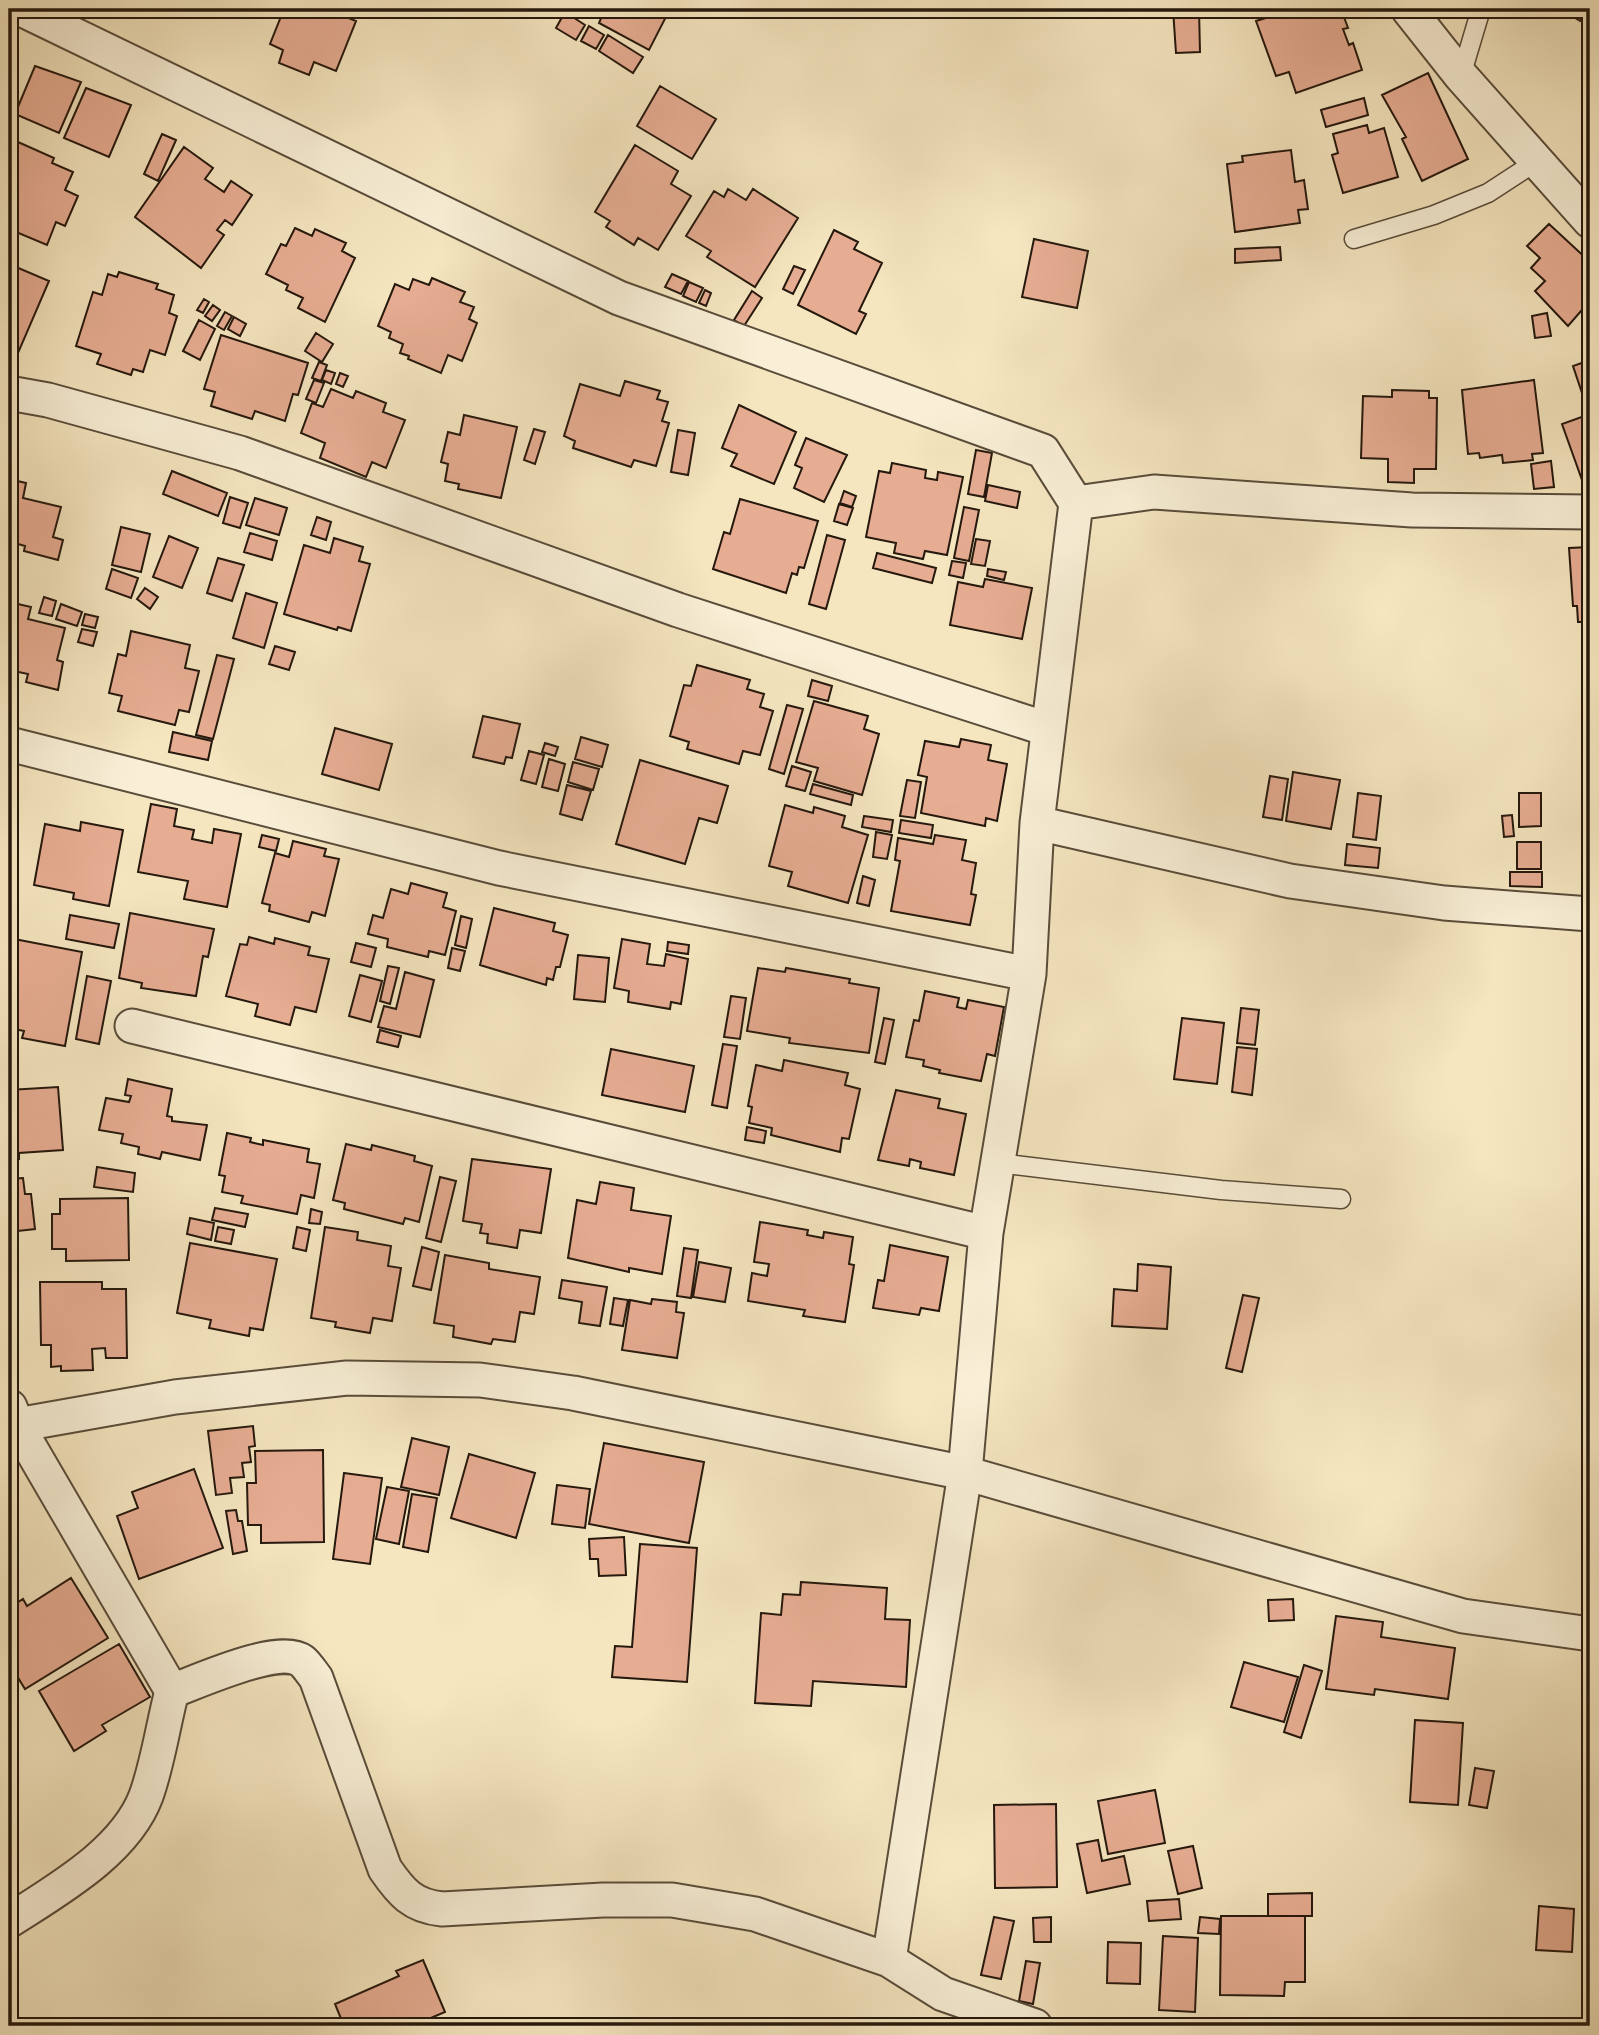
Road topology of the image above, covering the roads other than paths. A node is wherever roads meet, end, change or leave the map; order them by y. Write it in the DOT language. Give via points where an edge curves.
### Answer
graph roads {
  1 [pos="20,9"];
  2 [pos="1408,9"];
  3 [pos="1481,9"];
  4 [pos="1461,76"];
  5 [pos="1537,161"];
  6 [pos="1590,221"];
  7 [pos="1354,239"];
  8 [pos="9,393"];
  9 [pos="1076,503"];
  10 [pos="1590,512"];
  11 [pos="1047,729"];
  12 [pos="9,744"];
  13 [pos="1037,823"];
  14 [pos="1590,914"];
  15 [pos="1029,974"];
  16 [pos="132,1026"];
  17 [pos="998,1163"];
  18 [pos="1341,1199"];
  19 [pos="986,1233"];
  20 [pos="13,1415"];
  21 [pos="965,1473"];
  22 [pos="1590,1634"];
  23 [pos="172,1691"];
  24 [pos="9,1921"];
  25 [pos="889,1960"];
  26 [pos="1035,2026"];
  1 -- 9 [label="street" via="619,298 1043,451"];
  2 -- 4 [label="street"];
  3 -- 4 [label="lane"];
  4 -- 5 [label="street"];
  5 -- 6 [label="street"];
  5 -- 7 [label="lane" via="1488,193"];
  8 -- 11 [label="street" via="240,453 678,610"];
  9 -- 10 [label="street" via="1154,492 1412,510"];
  9 -- 11 [label="street"];
  11 -- 13 [label="street"];
  12 -- 15 [label="street" via="499,868"];
  13 -- 14 [label="street" via="1290,881 1444,903"];
  13 -- 15 [label="street"];
  15 -- 17 [label="street"];
  16 -- 19 [label="street"];
  17 -- 18 [label="lane" via="1221,1190"];
  17 -- 19 [label="street"];
  19 -- 21 [label="street"];
  20 -- 21 [label="street" via="347,1378 480,1380 573,1393"];
  20 -- 23 [label="street"];
  21 -- 22 [label="street" via="1463,1616"];
  21 -- 25 [label="street"];
  23 -- 24 [label="street" via="145,1798 113,1847 73,1880"];
  23 -- 25 [label="street" via="259,1661 283,1656 301,1660 316,1678 385,1869 403,1895 421,1907 672,1900 755,1914"];
  25 -- 26 [label="street" via="943,1994"];
}
